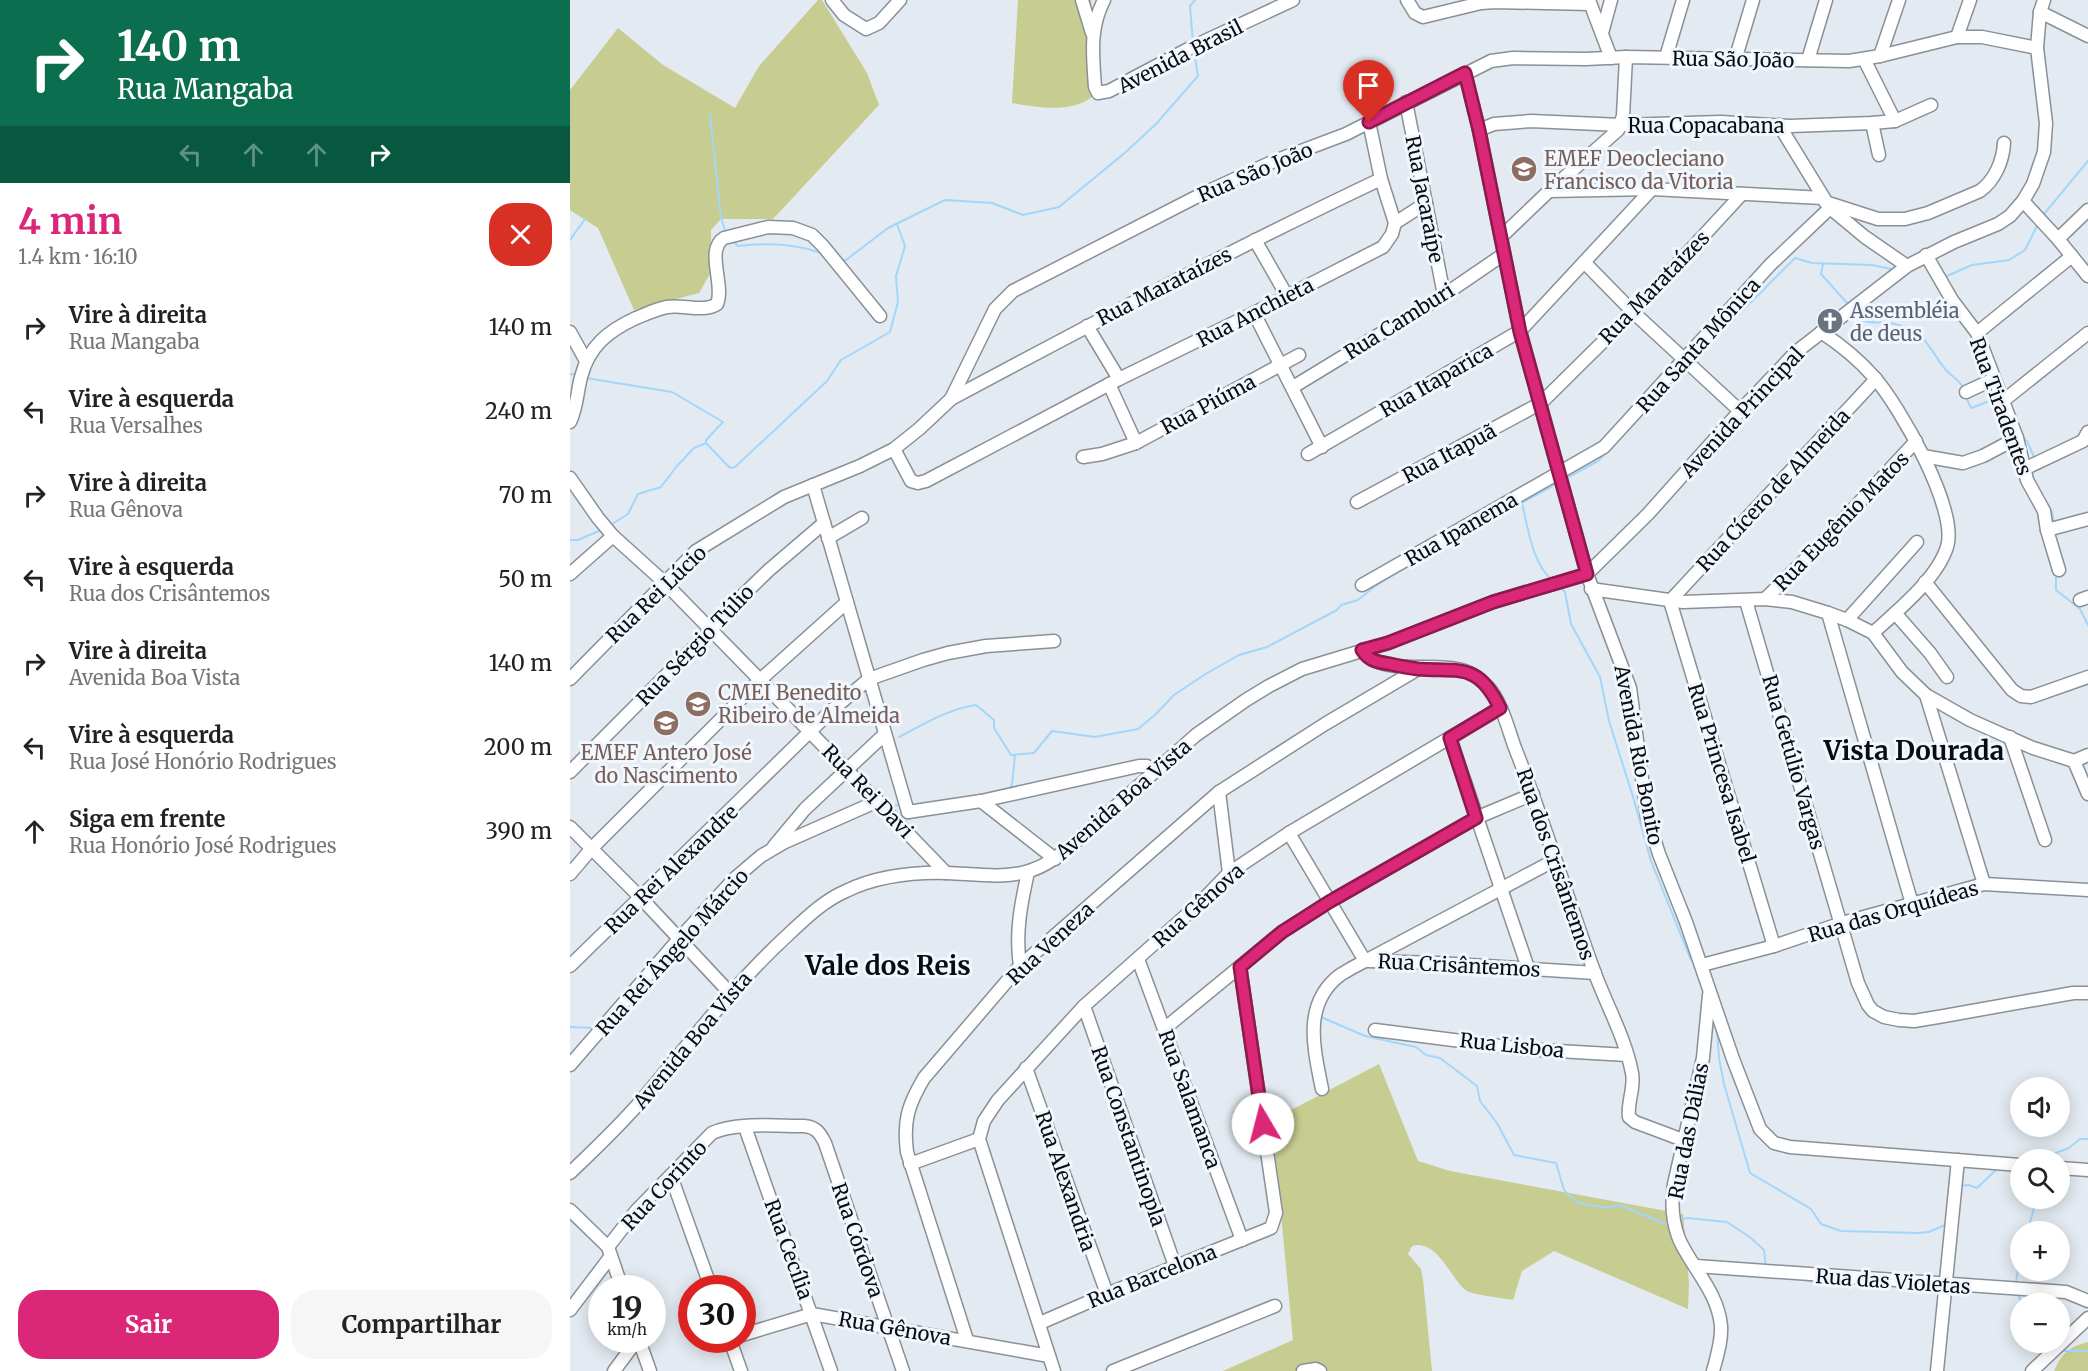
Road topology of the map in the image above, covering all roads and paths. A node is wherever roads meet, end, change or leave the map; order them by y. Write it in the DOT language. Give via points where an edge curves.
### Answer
graph roads {
  1 [pos="832,0"];
  2 [pos="900,0"];
  3 [pos="1082,0"];
  4 [pos="1104,0"];
  5 [pos="1293,0"];
  6 [pos="1407,0"];
  7 [pos="1611,0"];
  8 [pos="1683,0"];
  9 [pos="1753,0"];
  10 [pos="1826,0"];
  11 [pos="1899,0"];
  12 [pos="1970,0"];
  13 [pos="1590,2"];
  14 [pos="2042,6"];
  15 [pos="1602,33"];
  16 [pos="1093,36"];
  17 [pos="2088,36"];
  18 [pos="1957,37"];
  19 [pos="2037,48"];
  20 [pos="1880,56"];
  21 [pos="1626,57"];
  22 [pos="1666,57"];
  23 [pos="1611,58"];
  24 [pos="1864,59"];
  25 [pos="1735,60"];
  26 [pos="1808,60"];
  27 [pos="1465,73"];
  28 [pos="1406,102"];
  29 [pos="1931,105"];
  30 [pos="1369,122"];
  31 [pos="1895,122"];
  32 [pos="1872,123"];
  33 [pos="1621,125"];
  34 [pos="1779,125"];
  35 [pos="1479,130"];
  36 [pos="2004,143"];
  37 [pos="1879,155"];
  38 [pos="1381,179"];
  39 [pos="1652,189"];
  40 [pos="1549,190"];
  41 [pos="1741,195"];
  42 [pos="2023,201"];
  43 [pos="1426,203"];
  44 [pos="1826,203"];
  45 [pos="2088,210"];
  46 [pos="1395,223"];
  47 [pos="1501,237"];
  48 [pos="2058,239"];
  49 [pos="1256,240"];
  50 [pos="1504,254"];
  51 [pos="1926,255"];
  52 [pos="2072,256"];
  53 [pos="1584,262"];
  54 [pos="1907,266"];
  55 [pos="2088,276"];
  56 [pos="1444,295"];
  57 [pos="1287,296"];
  58 [pos="1633,312"];
  59 [pos="1254,313"];
  60 [pos="880,316"];
  61 [pos="1087,326"];
  62 [pos="570,332"];
  63 [pos="1520,332"];
  64 [pos="1821,332"];
  65 [pos="1977,333"];
  66 [pos="2088,333"];
  67 [pos="1299,355"];
  68 [pos="1685,358"];
  69 [pos="586,361"];
  70 [pos="1281,364"];
  71 [pos="1876,379"];
  72 [pos="1994,379"];
  73 [pos="1114,382"];
  74 [pos="1293,387"];
  75 [pos="1966,392"];
  76 [pos="951,399"];
  77 [pos="2003,401"];
  78 [pos="1540,403"];
  79 [pos="1740,411"];
  80 [pos="570,422"];
  81 [pos="2086,437"];
  82 [pos="2017,438"];
  83 [pos="1916,441"];
  84 [pos="1136,443"];
  85 [pos="1322,447"];
  86 [pos="894,449"];
  87 [pos="1308,454"];
  88 [pos="1923,456"];
  89 [pos="1083,457"];
  90 [pos="2024,469"];
  91 [pos="1560,473"];
  92 [pos="570,478"];
  93 [pos="813,485"];
  94 [pos="1357,502"];
  95 [pos="862,518"];
  96 [pos="2088,519"];
  97 [pos="824,523"];
  98 [pos="2047,530"];
  99 [pos="613,536"];
  100 [pos="828,538"];
  101 [pos="1917,542"];
  102 [pos="2059,570"];
  103 [pos="570,574"];
  104 [pos="1587,574"];
  105 [pos="664,582"];
  106 [pos="1925,582"];
  107 [pos="1362,585"];
  108 [pos="1592,589"];
  109 [pos="1765,600"];
  110 [pos="1670,601"];
  111 [pos="1746,601"];
  112 [pos="847,602"];
  113 [pos="1828,613"];
  114 [pos="1895,613"];
  115 [pos="1847,620"];
  116 [pos="711,630"];
  117 [pos="1873,633"];
  118 [pos="1054,641"];
  119 [pos="1362,650"];
  120 [pos="1418,669"];
  121 [pos="1947,677"];
  122 [pos="2088,678"];
  123 [pos="570,679"];
  124 [pos="869,679"];
  125 [pos="760,680"];
  126 [pos="1926,695"];
  127 [pos="1500,708"];
  128 [pos="811,732"];
  129 [pos="885,734"];
  130 [pos="2010,737"];
  131 [pos="1450,738"];
  132 [pos="2088,756"];
  133 [pos="2074,761"];
  134 [pos="848,770"];
  135 [pos="570,772"];
  136 [pos="1153,772"];
  137 [pos="1219,792"];
  138 [pos="1533,794"];
  139 [pos="2088,794"];
  140 [pos="878,801"];
  141 [pos="981,801"];
  142 [pos="908,812"];
  143 [pos="1476,818"];
  144 [pos="898,821"];
  145 [pos="570,827"];
  146 [pos="1288,833"];
  147 [pos="2045,840"];
  148 [pos="592,848"];
  149 [pos="772,848"];
  150 [pos="1055,859"];
  151 [pos="1555,860"];
  152 [pos="1028,872"];
  153 [pos="946,873"];
  154 [pos="1229,873"];
  155 [pos="570,874"];
  156 [pos="1984,884"];
  157 [pos="1500,890"];
  158 [pos="2088,890"];
  159 [pos="641,898"];
  160 [pos="1329,902"];
  161 [pos="1912,904"];
  162 [pos="1842,923"];
  163 [pos="679,939"];
  164 [pos="1774,946"];
  165 [pos="1138,959"];
  166 [pos="1365,961"];
  167 [pos="570,966"];
  168 [pos="1020,966"];
  169 [pos="1240,967"];
  170 [pos="1528,968"];
  171 [pos="1702,968"];
  172 [pos="1594,973"];
  173 [pos="1710,988"];
  174 [pos="730,993"];
  175 [pos="2088,993"];
  176 [pos="1084,1006"];
  177 [pos="1164,1029"];
  178 [pos="1376,1030"];
  179 [pos="1627,1055"];
  180 [pos="570,1065"];
  181 [pos="1026,1068"];
  182 [pos="1322,1089"];
  183 [pos="746,1127"];
  184 [pos="979,1139"];
  185 [pos="1683,1140"];
  186 [pos="825,1143"];
  187 [pos="1958,1160"];
  188 [pos="910,1164"];
  189 [pos="2010,1164"];
  190 [pos="2070,1169"];
  191 [pos="2088,1170"];
  192 [pos="570,1173"];
  193 [pos="671,1176"];
  194 [pos="570,1210"];
  195 [pos="1242,1240"];
  196 [pos="610,1252"];
  197 [pos="1175,1266"];
  198 [pos="1696,1266"];
  199 [pos="618,1275"];
  200 [pos="706,1275"];
  201 [pos="1945,1283"];
  202 [pos="1107,1294"];
  203 [pos="2088,1301"];
  204 [pos="1275,1306"];
  205 [pos="570,1310"];
  206 [pos="812,1314"];
  207 [pos="2088,1318"];
  208 [pos="1040,1323"];
  209 [pos="888,1327"];
  210 [pos="756,1331"];
  211 [pos="967,1340"];
  212 [pos="628,1353"];
  213 [pos="643,1353"];
  214 [pos="735,1353"];
  215 [pos="1049,1356"];
  216 [pos="614,1371"];
  217 [pos="650,1371"];
  218 [pos="741,1371"];
  219 [pos="831,1371"];
  220 [pos="903,1371"];
  221 [pos="1054,1371"];
  222 [pos="1113,1371"];
  223 [pos="1304,1371"];
  224 [pos="1320,1371"];
  225 [pos="1713,1371"];
  226 [pos="1937,1371"];
  227 [pos="2032,1371"];
  1 -- 2 [label="street" via="844,15 866,29 879,23"];
  3 -- 16 [label="street"];
  4 -- 16 [label="street"];
  5 -- 16 [label="street, Avenida Brasil" via="1192,47 1110,92 1098,93 1095,87"];
  6 -- 13 [label="street" via="1418,16 1426,17 1481,3"];
  7 -- 15 [label="street"];
  8 -- 22 [label="street"];
  9 -- 25 [label="street"];
  10 -- 26 [label="street"];
  11 -- 20 [label="street"];
  12 -- 18 [label="street"];
  13 -- 15 [label="street"];
  14 -- 17 [label="street"];
  14 -- 19 [label="street, Avenida Principal"];
  15 -- 23 [label="street"];
  18 -- 19 [label="street, Rua São João" via="1982,37"];
  18 -- 20 [label="street, Rua São João"];
  19 -- 42 [label="street, Avenida Principal" via="2046,136 2037,176"];
  20 -- 24 [label="street, Rua São João"];
  21 -- 22 [label="street, Rua São João"];
  21 -- 23 [label="street, Rua São João"];
  21 -- 33 [label="street"];
  22 -- 25 [label="street, Rua São João"];
  23 -- 27 [label="street, Rua São João" via="1502,59"];
  24 -- 26 [label="street, Rua São João"];
  24 -- 31 [label="street"];
  25 -- 26 [label="street, Rua São João"];
  27 -- 28 [label="street, Rua São João"];
  27 -- 35 [label="street, Avenida Rio Bonito"];
  28 -- 30 [label="street, Rua São João"];
  28 -- 43 [label="street, Rua Jacaraípe"];
  29 -- 31 [label="street, Rua Copacabana"];
  30 -- 38 [label="street"];
  30 -- 76 [label="street, Rua São João" via="1200,195 1013,291 995,309"];
  31 -- 32 [label="street, Rua Copacabana"];
  32 -- 34 [label="street, Rua Copacabana"];
  32 -- 37 [label="street"];
  33 -- 34 [label="street, Rua Copacabana"];
  33 -- 35 [label="street, Rua Copacabana" via="1531,121 1494,124"];
  33 -- 40 [label="street"];
  34 -- 44 [label="street"];
  35 -- 47 [label="street, Avenida Rio Bonito"];
  36 -- 44 [label="street" via="2001,160 1986,186 1916,217 1878,219"];
  38 -- 46 [label="street"];
  38 -- 49 [label="street, Rua Marataízes"];
  39 -- 40 [label="street"];
  39 -- 41 [label="street"];
  39 -- 53 [label="street, Rua Itaparica"];
  40 -- 47 [label="street"];
  41 -- 44 [label="street"];
  41 -- 58 [label="street, Rua Marataízes"];
  42 -- 48 [label="street"];
  42 -- 51 [label="street, Avenida Principal" via="1998,224"];
  43 -- 46 [label="street"];
  43 -- 56 [label="street, Rua Jacaraípe"];
  44 -- 54 [label="street" via="1864,237"];
  44 -- 68 [label="street, Rua Santa Mônica"];
  45 -- 48 [label="street"];
  46 -- 57 [label="street, Rua Anchieta" via="1383,247"];
  47 -- 50 [label="street, Avenida Rio Bonito"];
  48 -- 52 [label="street"];
  49 -- 57 [label="street"];
  49 -- 61 [label="street, Rua Marataízes"];
  50 -- 56 [label="street, Rua Camburi"];
  50 -- 63 [label="street, Avenida Rio Bonito"];
  51 -- 54 [label="street, Avenida Principal"];
  51 -- 65 [label="street, Rua Tiradentes"];
  52 -- 55 [label="street"];
  52 -- 65 [label="street"];
  53 -- 58 [label="street"];
  53 -- 63 [label="street, Rua Itaparica"];
  54 -- 64 [label="street, Avenida Principal"];
  56 -- 74 [label="street, Rua Camburi"];
  57 -- 59 [label="street, Rua Anchieta"];
  58 -- 68 [label="street"];
  58 -- 78 [label="street, Rua Marataízes"];
  59 -- 70 [label="street"];
  59 -- 73 [label="street, Rua Anchieta"];
  60 -- 69 [label="street" via="812,235 793,228 759,228 724,238 717,245 720,295 715,306 656,310 606,335"];
  61 -- 73 [label="street"];
  61 -- 76 [label="street, Rua Marataízes"];
  62 -- 69 [label="street"];
  63 -- 78 [label="street, Avenida Rio Bonito"];
  63 -- 85 [label="street, Rua Itaparica"];
  64 -- 71 [label="street" via="1847,350"];
  64 -- 79 [label="street, Avenida Principal"];
  65 -- 72 [label="street, Rua Tiradentes"];
  66 -- 77 [label="street"];
  67 -- 70 [label="street, Rua Piúma"];
  68 -- 79 [label="street"];
  68 -- 91 [label="street, Rua Santa Mônica" via="1604,447"];
  69 -- 80 [label="street"];
  70 -- 74 [label="street"];
  70 -- 84 [label="street, Rua Piúma"];
  71 -- 83 [label="street"];
  71 -- 110 [label="street, Rua Cícero de Almeida"];
  72 -- 75 [label="street"];
  72 -- 77 [label="street, Rua Tiradentes"];
  73 -- 84 [label="street"];
  73 -- 86 [label="street, Rua Anchieta" via="926,481 911,481"];
  74 -- 85 [label="street"];
  76 -- 86 [label="street, Rua São João"];
  77 -- 82 [label="street, Rua Tiradentes"];
  78 -- 91 [label="street, Avenida Rio Bonito"];
  78 -- 94 [label="street, Rua Itapuã"];
  79 -- 104 [label="street, Avenida Principal" via="1648,514"];
  81 -- 90 [label="street"];
  82 -- 88 [label="street" via="1963,463"];
  82 -- 90 [label="street, Rua Tiradentes"];
  83 -- 88 [label="street"];
  83 -- 109 [label="street, Rua Eugênio Matos"];
  84 -- 89 [label="street, Rua Piúma"];
  85 -- 87 [label="street, Rua Itaparica"];
  86 -- 93 [label="street, Rua São João"];
  88 -- 106 [label="street" via="1944,507 1949,536 1945,553"];
  90 -- 98 [label="street, Rua Tiradentes" via="2044,511"];
  91 -- 104 [label="street, Avenida Rio Bonito"];
  91 -- 107 [label="street, Rua Ipanema"];
  92 -- 99 [label="street, Rua Rei Davi"];
  93 -- 97 [label="street"];
  93 -- 105 [label="street, Rua Rei Lúcio" via="784,497 703,547"];
  95 -- 100 [label="street"];
  96 -- 98 [label="street"];
  97 -- 100 [label="street"];
  97 -- 116 [label="street, Rua Sérgio Túlio" via="769,570"];
  98 -- 102 [label="street, Rua Tiradentes"];
  99 -- 103 [label="street"];
  99 -- 105 [label="street, Rua Rei Davi"];
  100 -- 112 [label="street"];
  101 -- 115 [label="street"];
  104 -- 108 [label="street, Avenida Rio Bonito"];
  104 -- 119 [label="street, Avenida Boa Vista" via="1493,602"];
  105 -- 116 [label="street, Rua Rei Davi"];
  105 -- 123 [label="street, Rua Rei Lúcio"];
  106 -- 114 [label="street"];
  106 -- 122 [label="street" via="2012,690 2021,696 2031,697"];
  108 -- 110 [label="street"];
  108 -- 171 [label="street, Avenida Rio Bonito" via="1629,688 1647,816"];
  109 -- 111 [label="street"];
  109 -- 113 [label="street" via="1792,602"];
  110 -- 111 [label="street"];
  110 -- 164 [label="street, Rua Princesa Isabel"];
  111 -- 162 [label="street, Rua Getúlio Vargas"];
  112 -- 124 [label="street"];
  112 -- 125 [label="street"];
  113 -- 115 [label="street"];
  113 -- 161 [label="street"];
  114 -- 117 [label="street"];
  114 -- 121 [label="street"];
  115 -- 117 [label="street"];
  116 -- 125 [label="street, Rua Rei Davi"];
  116 -- 135 [label="street, Rua Sérgio Túlio"];
  117 -- 126 [label="street" via="1902,672"];
  118 -- 124 [label="street, Rua Rei Alexandre" via="948,653"];
  119 -- 120 [label="street, Rua dos Crisântemos" via="1370,660"];
  119 -- 136 [label="street, Avenida Boa Vista" via="1302,669 1269,686 1196,735"];
  120 -- 127 [label="street, Rua dos Crisântemos" via="1454,669 1472,674 1488,687"];
  120 -- 137 [label="street, Rua Veneza"];
  124 -- 128 [label="street, Rua Rei Alexandre"];
  124 -- 129 [label="street"];
  125 -- 128 [label="street, Rua Rei Davi"];
  125 -- 148 [label="street"];
  126 -- 130 [label="street"];
  126 -- 156 [label="street"];
  127 -- 131 [label="street, Rua Gênova"];
  127 -- 138 [label="street, Rua dos Crisântemos"];
  128 -- 134 [label="street, Rua Rei Davi"];
  128 -- 159 [label="street, Rua Rei Alexandre"];
  129 -- 134 [label="street"];
  129 -- 142 [label="street"];
  130 -- 133 [label="street"];
  130 -- 147 [label="street"];
  131 -- 143 [label="street"];
  131 -- 146 [label="street, Rua Gênova"];
  132 -- 133 [label="street"];
  133 -- 139 [label="street"];
  134 -- 140 [label="street, Rua Rei Davi"];
  134 -- 149 [label="street" via="805,809"];
  136 -- 141 [label="street" via="1147,766 1139,766"];
  136 -- 150 [label="street, Avenida Boa Vista"];
  137 -- 154 [label="street"];
  137 -- 168 [label="street, Rua Veneza"];
  138 -- 143 [label="street"];
  138 -- 151 [label="street, Rua dos Crisântemos"];
  140 -- 144 [label="street, Rua Rei Davi"];
  140 -- 149 [label="street, Rua Rei Ângelo Márcio"];
  141 -- 142 [label="street"];
  141 -- 150 [label="street"];
  142 -- 144 [label="street"];
  143 -- 157 [label="street"];
  143 -- 160 [label="street"];
  144 -- 153 [label="street, Rua Rei Davi"];
  145 -- 148 [label="street"];
  146 -- 154 [label="street, Rua Gênova"];
  146 -- 160 [label="street, Rua Crisântemos"];
  148 -- 155 [label="street"];
  148 -- 159 [label="street"];
  149 -- 163 [label="street, Rua Rei Ângelo Márcio" via="734,879"];
  150 -- 152 [label="street, Avenida Boa Vista"];
  151 -- 157 [label="street"];
  151 -- 172 [label="street, Rua dos Crisântemos"];
  152 -- 153 [label="street, Avenida Boa Vista"];
  152 -- 168 [label="street" via="1018,925"];
  153 -- 174 [label="street, Avenida Boa Vista" via="875,879 832,898 781,941"];
  154 -- 165 [label="street, Rua Gênova"];
  156 -- 158 [label="street, Rua das Orquídeas"];
  156 -- 161 [label="street, Rua das Orquídeas"];
  157 -- 166 [label="street"];
  157 -- 170 [label="street"];
  159 -- 163 [label="street"];
  159 -- 167 [label="street, Rua Rei Alexandre"];
  160 -- 166 [label="street, Rua Crisântemos"];
  160 -- 169 [label="street" via="1282,932"];
  161 -- 162 [label="street, Rua das Orquídeas"];
  162 -- 164 [label="street, Rua das Orquídeas"];
  162 -- 175 [label="street, Rua Getúlio Vargas" via="1863,997 1884,1017 1914,1021"];
  163 -- 174 [label="street"];
  163 -- 180 [label="street, Rua Rei Ângelo Márcio"];
  164 -- 171 [label="street, Rua das Orquídeas"];
  165 -- 176 [label="street, Rua Gênova"];
  165 -- 177 [label="street, Rua Salamanca"];
  166 -- 170 [label="street, Rua Crisântemos"];
  166 -- 182 [label="street" via="1331,983 1316,1008 1313,1036"];
  168 -- 188 [label="street, Rua Veneza" via="924,1078 913,1097 905,1122"];
  169 -- 177 [label="street"];
  169 -- 195 [label="street, Rua Barcelona" via="1275,1214 1271,1228"];
  170 -- 172 [label="street, Rua Crisântemos"];
  171 -- 173 [label="street, Avenida Rio Bonito"];
  172 -- 179 [label="street, Rua dos Crisântemos"];
  173 -- 185 [label="street, Rua das Dálias" via="1703,1058"];
  173 -- 187 [label="street" via="1760,1129 1774,1143"];
  174 -- 192 [label="street, Avenida Boa Vista" via="646,1095"];
  176 -- 181 [label="street, Rua Gênova"];
  176 -- 197 [label="street, Rua Constantinopla"];
  177 -- 195 [label="street, Rua Salamanca"];
  178 -- 179 [label="street, Rua Lisboa" via="1524,1049"];
  179 -- 185 [label="street, Rua dos Crisântemos" via="1633,1082 1629,1117"];
  181 -- 184 [label="street, Rua Gênova" via="988,1113"];
  181 -- 202 [label="street, Rua Alexandria"];
  183 -- 186 [label="street, Rua Corinto" via="808,1126"];
  183 -- 193 [label="street, Rua Corinto" via="712,1133"];
  183 -- 206 [label="street, Rua Cecília"];
  184 -- 188 [label="street"];
  184 -- 208 [label="street"];
  185 -- 198 [label="street, Rua das Dálias" via="1674,1184 1673,1216 1680,1241"];
  186 -- 209 [label="street, Rua Córdova"];
  187 -- 189 [label="street"];
  187 -- 201 [label="street"];
  188 -- 211 [label="street, Rua Veneza"];
  190 -- 191 [label="street"];
  193 -- 196 [label="street, Rua Corinto" via="636,1211"];
  193 -- 200 [label="street"];
  194 -- 196 [label="street"];
  195 -- 197 [label="street, Rua Barcelona"];
  196 -- 199 [label="street"];
  196 -- 205 [label="street, Rua Corinto"];
  197 -- 202 [label="street, Rua Barcelona"];
  198 -- 201 [label="street, Rua das Violetas"];
  198 -- 225 [label="street, Rua das Dálias" via="1721,1324"];
  201 -- 203 [label="street, Rua das Violetas" via="2066,1292"];
  201 -- 226 [label="street"];
  202 -- 208 [label="street, Rua Barcelona"];
  204 -- 222 [label="street"];
  206 -- 209 [label="street, Rua Gênova"];
  206 -- 210 [label="street, Rua Gênova"];
  206 -- 219 [label="street, Rua Cecília"];
  207 -- 227 [label="street"];
  208 -- 215 [label="street"];
  209 -- 211 [label="street, Rua Gênova"];
  209 -- 220 [label="street, Rua Córdova"];
  211 -- 215 [label="street, Rua Gênova"];
  212 -- 216 [label="street"];
  213 -- 217 [label="street"];
  214 -- 218 [label="street"];
  215 -- 221 [label="street"];
  223 -- 224 [label="street"];
}
